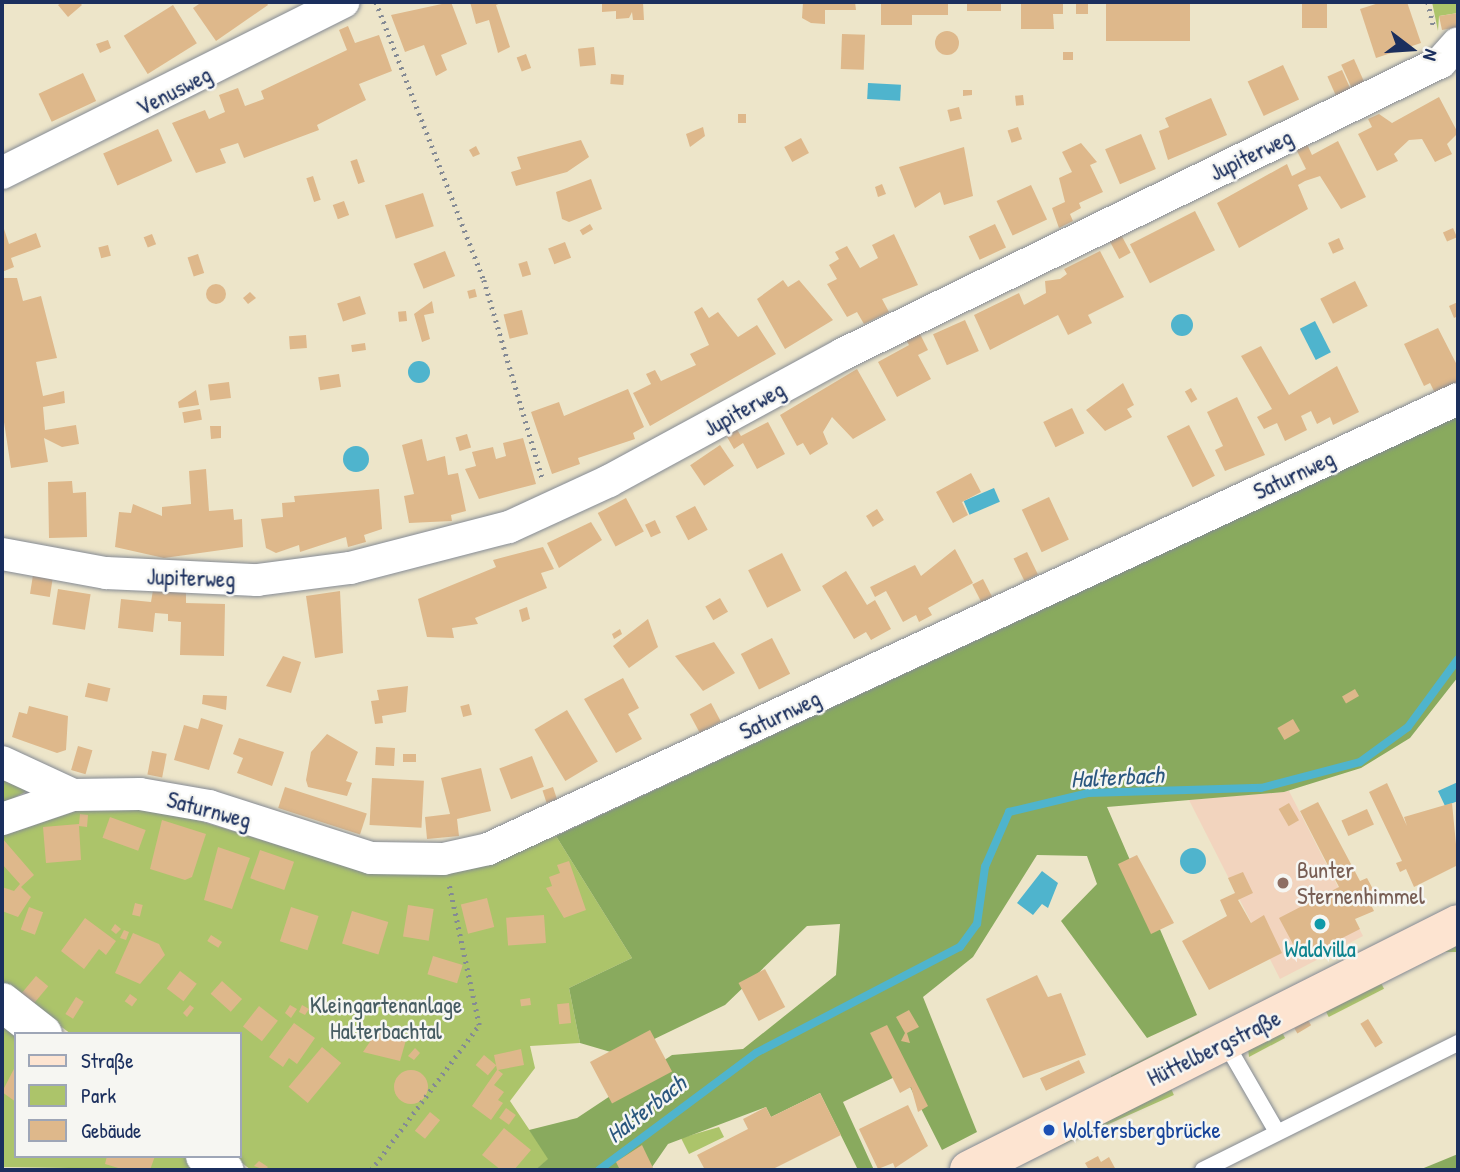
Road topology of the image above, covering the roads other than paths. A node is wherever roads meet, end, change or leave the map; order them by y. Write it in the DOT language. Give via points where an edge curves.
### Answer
graph roads {
  1 [pos="344,2"];
  2 [pos="1452,56"];
  3 [pos="2,173"];
  4 [pos="1458,399"];
  5 [pos="2,554"];
  6 [pos="2,762"];
  7 [pos="73,795"];
  8 [pos="2,819"];
  9 [pos="1458,924"];
  10 [pos="2,1002"];
  11 [pos="40,1032"];
  12 [pos="1225,1042"];
  13 [pos="1458,1043"];
  14 [pos="1277,1132"];
  15 [pos="208,1158"];
  16 [pos="224,1170"];
  17 [pos="969,1170"];
  18 [pos="1203,1170"];
  1 -- 3 [label="street, Venusweg"];
  2 -- 5 [label="street, Jupiterweg" via="842,354 552,508 445,548 301,577 166,578"];
  4 -- 7 [label="street, Saturnweg" via="488,849 443,859 371,858 178,799"];
  6 -- 7 [label="street, Saturnweg"];
  7 -- 8 [label="street, Saturnweg"];
  9 -- 12 [label="main road, Hüttelbergstraße"];
  10 -- 11 [label="street"];
  12 -- 14 [label="lane"];
  12 -- 17 [label="main road, Hüttelbergstraße"];
  13 -- 14 [label="lane"];
  14 -- 18 [label="lane"];
  15 -- 16 [label="street"];
}
